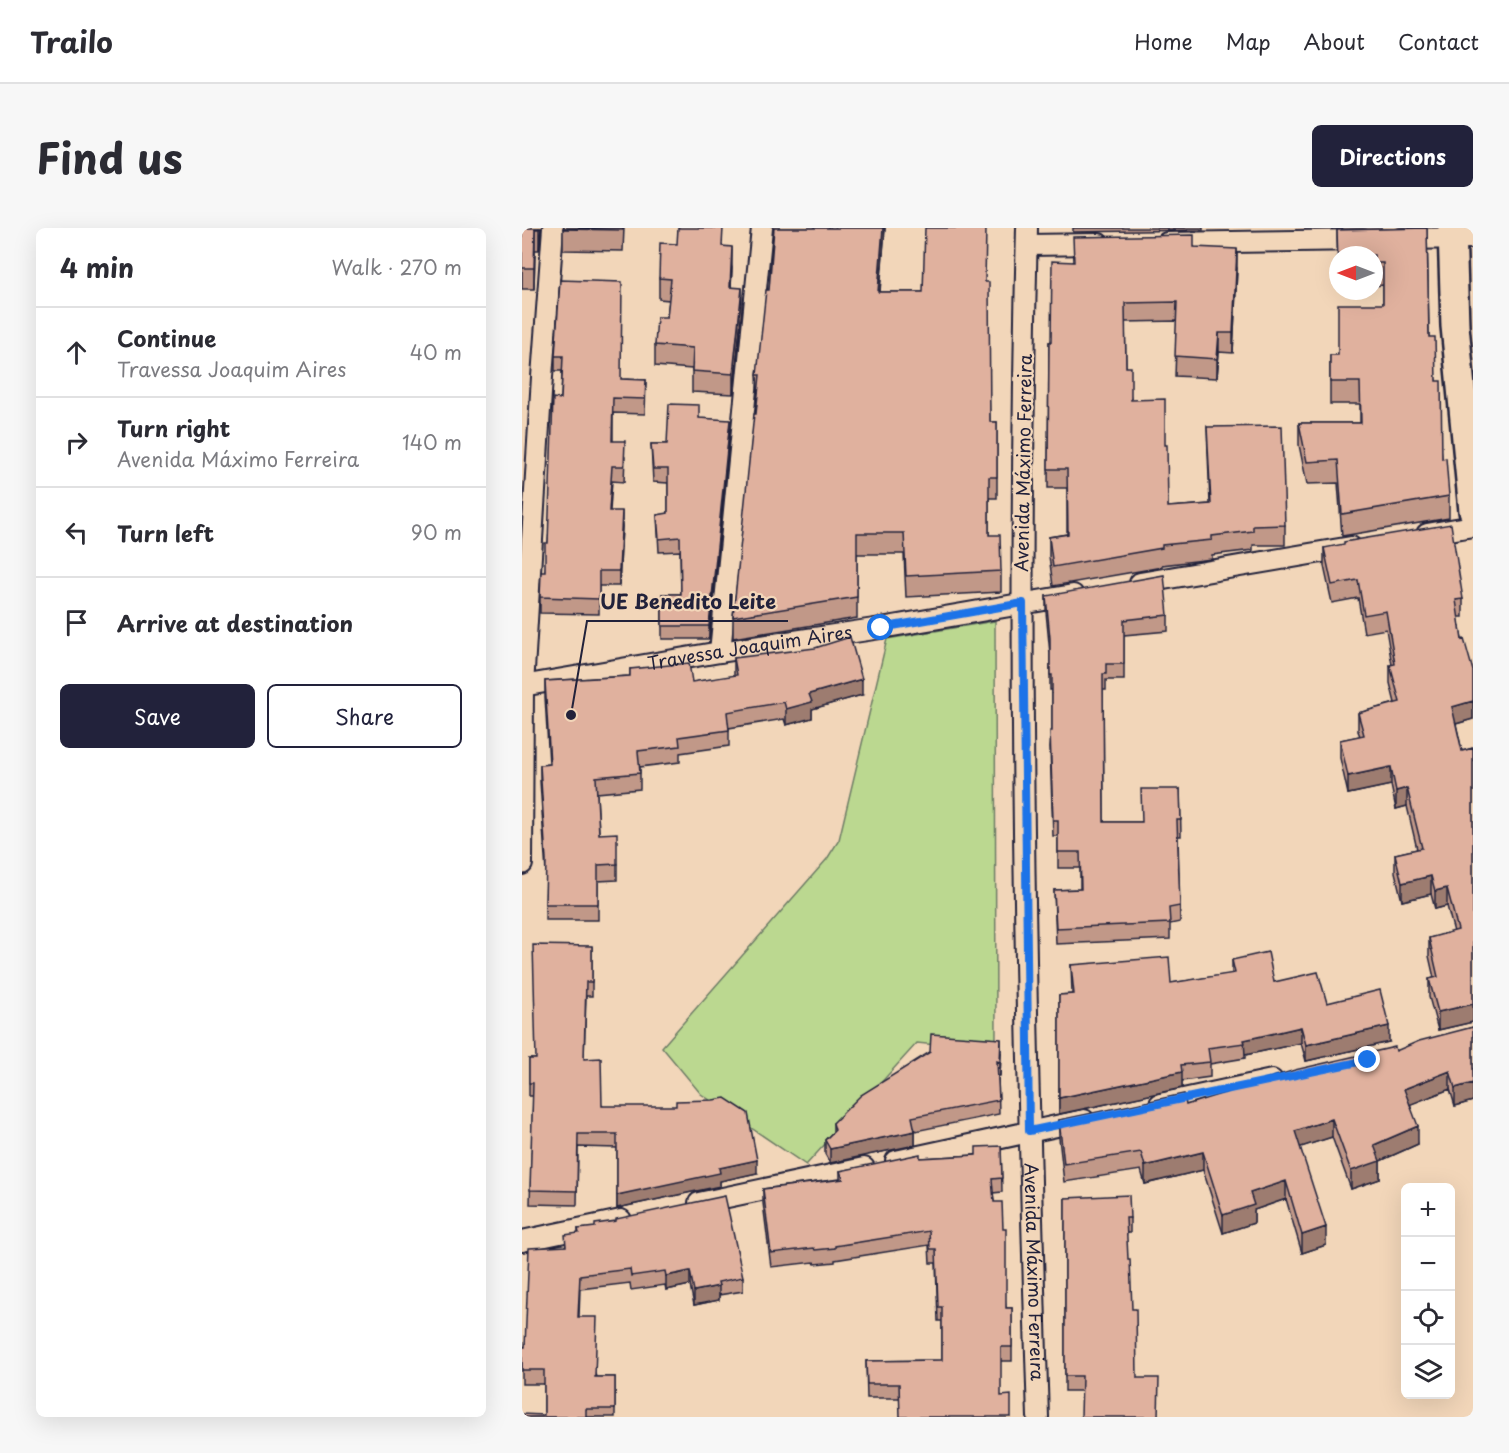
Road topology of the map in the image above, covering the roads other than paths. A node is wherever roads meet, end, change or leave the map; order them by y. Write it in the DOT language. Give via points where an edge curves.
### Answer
graph roads {
  1 [pos="553,228"];
  2 [pos="762,228"];
  3 [pos="1459,235"];
  4 [pos="1027,236"];
  5 [pos="1121,243"];
  6 [pos="1145,243"];
  7 [pos="1473,510"];
  8 [pos="1473,526"];
  9 [pos="1404,538"];
  10 [pos="1369,544"];
  11 [pos="1127,586"];
  12 [pos="1092,592"];
  13 [pos="1023,603"];
  14 [pos="720,652"];
  15 [pos="522,686"];
  16 [pos="522,864"];
  17 [pos="1286,1077"];
  18 [pos="1146,1107"];
  19 [pos="1099,1117"];
  20 [pos="1029,1131"];
  21 [pos="685,1206"];
  22 [pos="639,1216"];
  23 [pos="522,1241"];
  24 [pos="1038,1417"];
  1 -- 15 [label="street"];
  2 -- 14 [label="street"];
  3 -- 6 [label="street"];
  3 -- 7 [label="street" via="1455,326"];
  4 -- 5 [label="street"];
  4 -- 13 [label="street, Avenida Máximo Ferreira"];
  8 -- 9 [label="street"];
  10 -- 11 [label="street"];
  12 -- 13 [label="street, Travessa Joaquim Aires"];
  13 -- 14 [label="street, Travessa Joaquim Aires"];
  13 -- 20 [label="street, Avenida Máximo Ferreira"];
  14 -- 15 [label="street, Travessa Joaquim Aires"];
  15 -- 16 [label="street"];
  17 -- 18 [label="street"];
  19 -- 20 [label="street"];
  20 -- 21 [label="street"];
  20 -- 24 [label="street, Avenida Máximo Ferreira"];
  22 -- 23 [label="street"];
}
